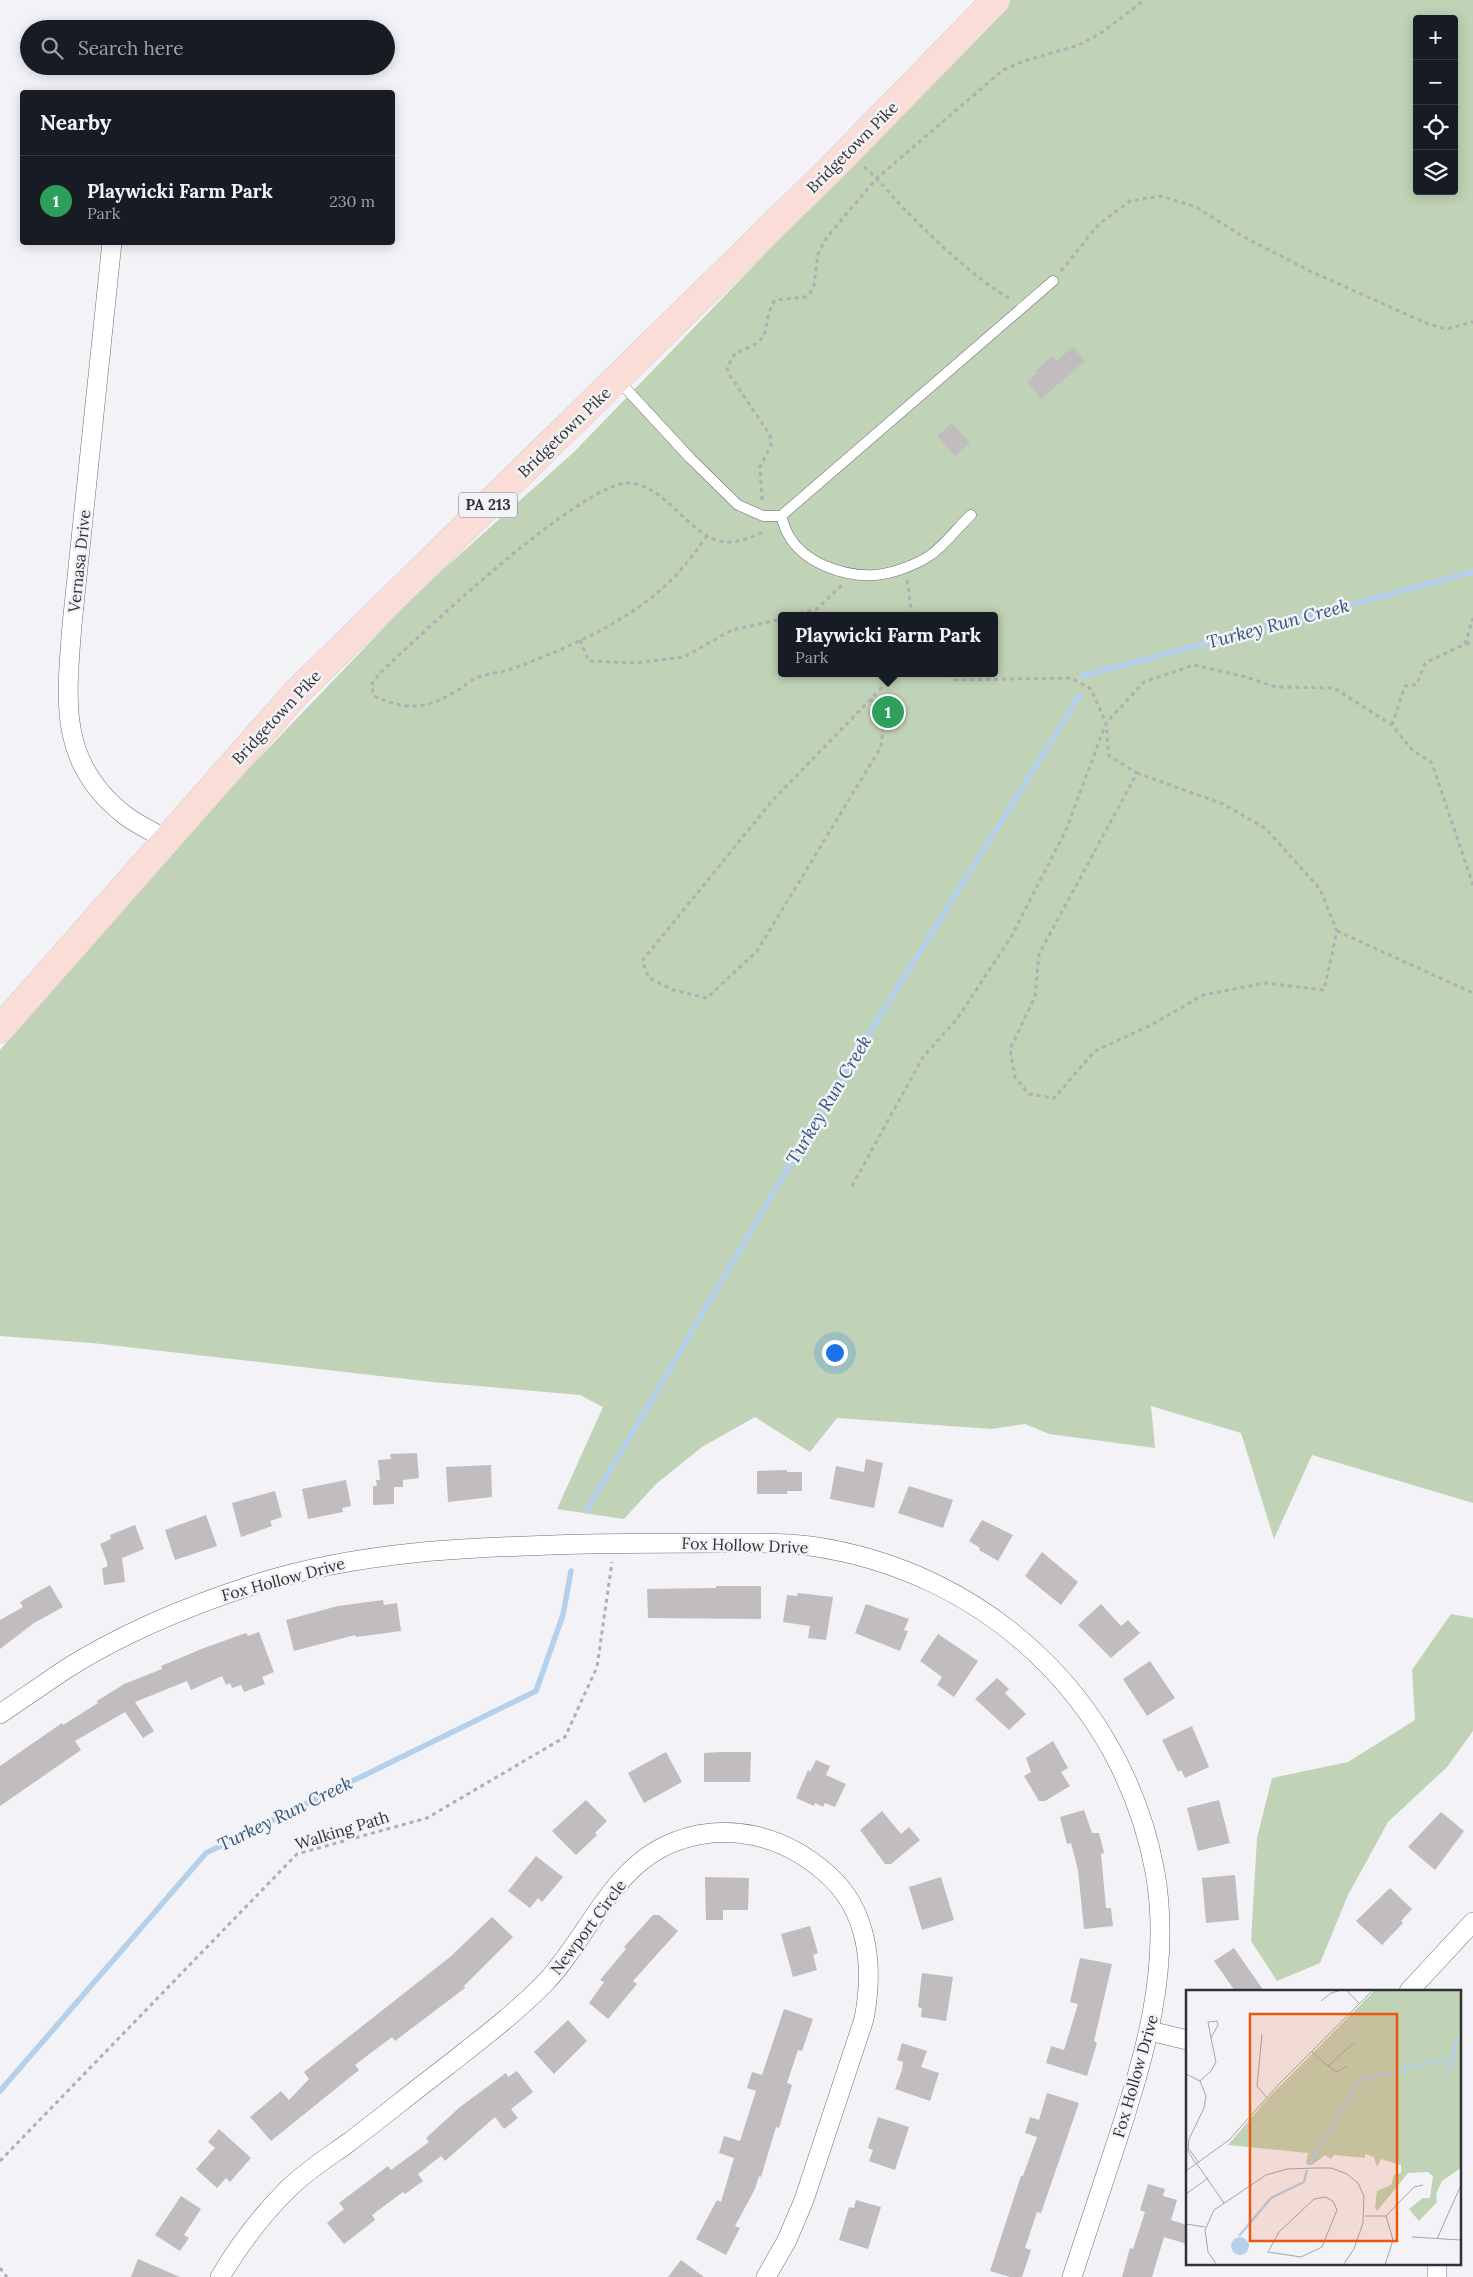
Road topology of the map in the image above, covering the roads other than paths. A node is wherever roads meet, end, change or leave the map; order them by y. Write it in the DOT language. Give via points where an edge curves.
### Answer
graph roads {
  1 [pos="996,0"];
  2 [pos="112,245"];
  3 [pos="1053,281"];
  4 [pos="617,380"];
  5 [pos="970,515"];
  6 [pos="781,516"];
  7 [pos="165,839"];
  8 [pos="0,1029"];
  9 [pos="0,1714"];
  10 [pos="1473,1922"];
  11 [pos="1411,1990"];
  12 [pos="1150,2032"];
  13 [pos="1186,2040"];
  14 [pos="1437,2264"];
  15 [pos="220,2277"];
  16 [pos="766,2277"];
  17 [pos="1072,2277"];
  18 [pos="1436,2277"];
  1 -- 4 [label="main road, Bridgetown Pike / PA 213" via="847,153"];
  2 -- 7 [label="street, Vernasa Drive" via="72,625 67,682 69,720 78,757 91,780 127,816"];
  3 -- 6 [label="lane"];
  4 -- 6 [label="lane" via="738,505 763,516"];
  4 -- 7 [label="main road, Bridgetown Pike / PA 213" via="297,692"];
  5 -- 6 [label="lane" via="929,556 876,575 853,574 825,566 808,556 788,535"];
  7 -- 8 [label="main road, Bridgetown Pike / PA 213"];
  9 -- 12 [label="street, Fox Hollow Drive" via="69,1668 121,1639 206,1602 294,1573 368,1558 437,1550 614,1544 783,1544 870,1559 924,1578 971,1602 1032,1648 1079,1698 1103,1735 1125,1776 1145,1830 1155,1873 1160,1939 1158,1987"];
  10 -- 11 [label="street"];
  12 -- 13 [label="street"];
  12 -- 17 [label="street, Fox Hollow Drive" via="1130,2104"];
  14 -- 18 [label="street"];
  15 -- 16 [label="street, Newport Circle" via="262,2217 306,2172 347,2144 503,2022 544,1984 573,1948 600,1906 631,1870 673,1842 723,1832 747,1833 792,1848 830,1876 856,1914 865,1936 869,1960 864,2019 804,2200"];
}
